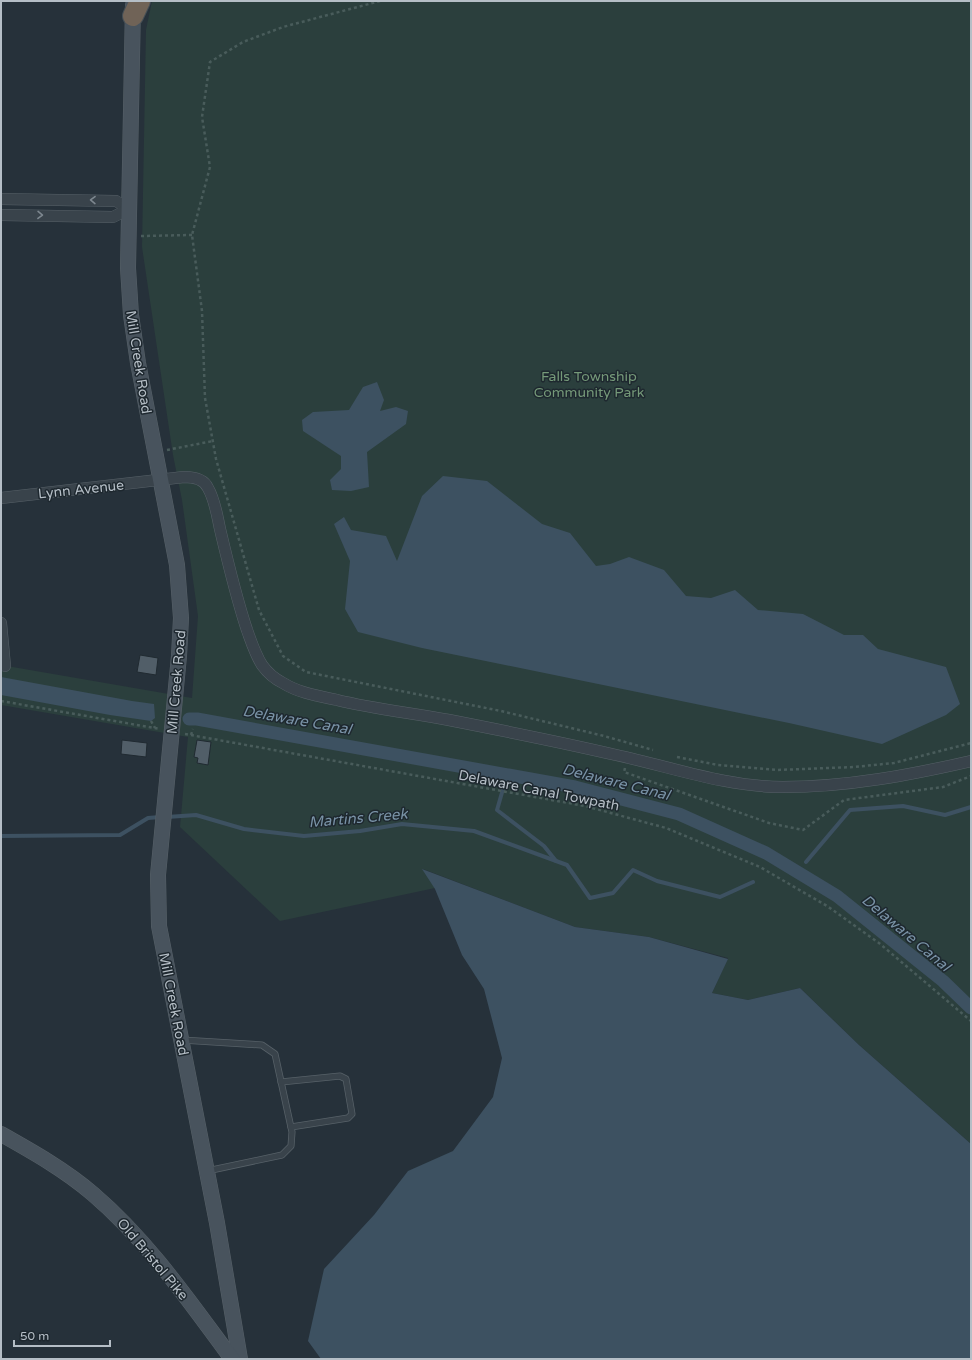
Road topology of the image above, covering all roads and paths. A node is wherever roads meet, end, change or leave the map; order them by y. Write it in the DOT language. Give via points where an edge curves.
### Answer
graph roads {
  1 [pos="380,1"];
  2 [pos="135,6"];
  3 [pos="1,199"];
  4 [pos="129,209"];
  5 [pos="1,215"];
  6 [pos="192,235"];
  7 [pos="129,236"];
  8 [pos="213,441"];
  9 [pos="155,452"];
  10 [pos="160,480"];
  11 [pos="1,498"];
  12 [pos="1,623"];
  13 [pos="5,666"];
  14 [pos="1,701"];
  15 [pos="151,721"];
  16 [pos="193,729"];
  17 [pos="971,743"];
  18 [pos="660,753"];
  19 [pos="675,756"];
  20 [pos="971,761"];
  21 [pos="971,1021"];
  22 [pos="180,1040"];
  23 [pos="282,1082"];
  24 [pos="291,1127"];
  25 [pos="1,1134"];
  26 [pos="206,1171"];
  27 [pos="232,1359"];
  28 [pos="240,1359"];
  1 -- 6 [label="path" via="283,27 243,42 210,62 202,117 210,167"];
  2 -- 4 [label="main road, Mill Creek Road"];
  4 -- 3 [label="street, one-way" via="116,201"];
  5 -- 4 [label="street, one-way" via="113,216"];
  4 -- 7 [label="main road, Mill Creek Road"];
  6 -- 7 [label="path"];
  6 -- 8 [label="path" via="202,317 205,398"];
  7 -- 9 [label="main road, Mill Creek Road" via="128,268 134,340"];
  8 -- 9 [label="path"];
  8 -- 18 [label="path" via="259,610 283,656 306,672 501,711 604,736"];
  9 -- 10 [label="main road, Mill Creek Road"];
  10 -- 11 [label="street, Lynn Avenue"];
  10 -- 20 [label="street, Lynn Avenue" via="193,477 208,488 215,505 231,574 254,650 269,673 297,690 363,706 616,754 694,775 738,783 783,787 864,782"];
  10 -- 22 [label="main road, Mill Creek Road" via="177,565 181,618 158,875 159,926"];
  12 -- 13 [label="street"];
  14 -- 15 [label="path" via="155,728"];
  16 -- 21 [label="path, Delaware Canal Towpath" via="191,735 585,806 666,828 760,867 827,906 879,943"];
  17 -- 19 [label="path" via="894,763 854,767 777,770 718,765"];
  22 -- 23 [label="lane" via="262,1045 275,1054"];
  22 -- 26 [label="main road, Mill Creek Road"];
  23 -- 24 [label="lane"];
  23 -- 24 [label="lane" via="340,1076 346,1079 352,1114 348,1118"];
  24 -- 26 [label="lane" via="291,1146 282,1155"];
  25 -- 27 [label="main road, Old Bristol Pike" via="65,1173 116,1215 168,1273"];
  26 -- 28 [label="main road, Mill Creek Road"];
}
